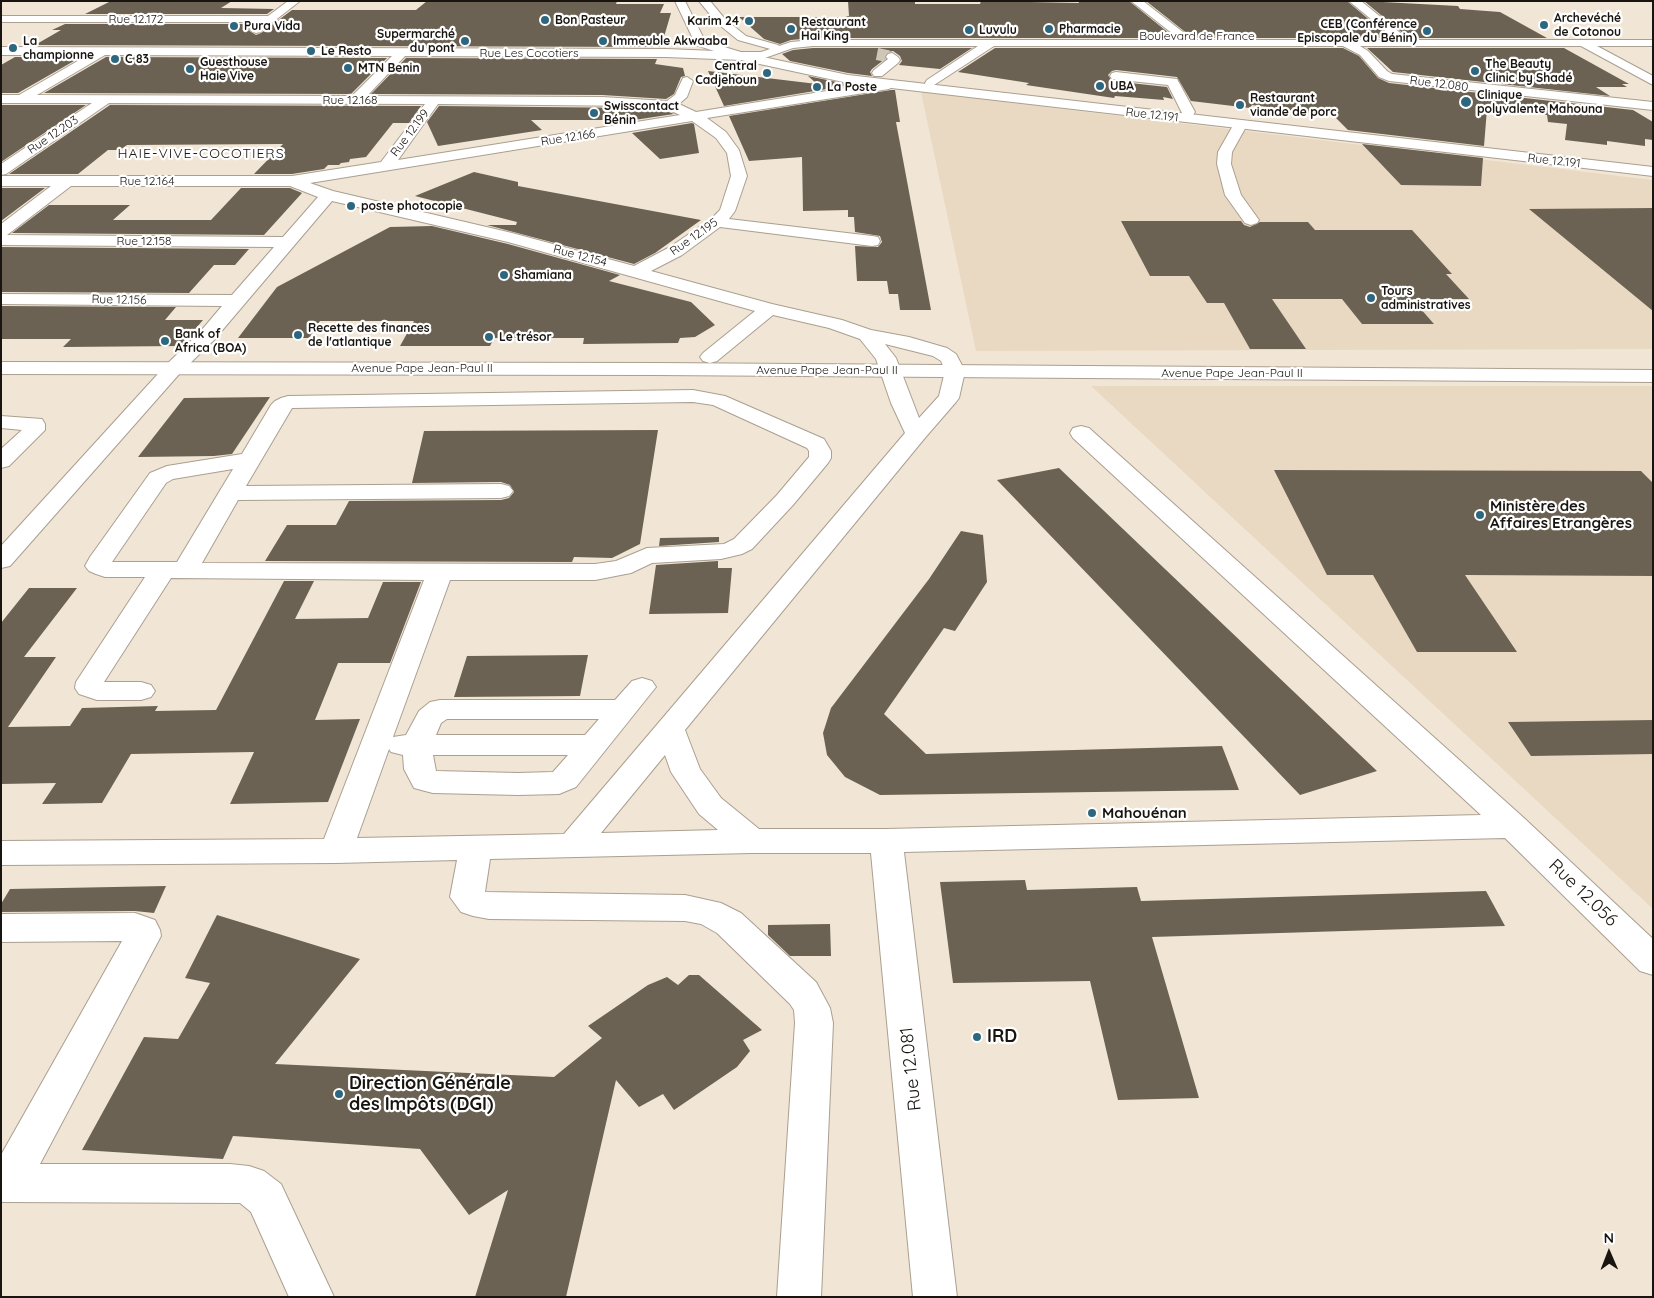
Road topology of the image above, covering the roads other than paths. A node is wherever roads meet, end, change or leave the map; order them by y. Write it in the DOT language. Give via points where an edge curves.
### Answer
graph roads {
  1 [pos="294,1"];
  2 [pos="680,1"];
  3 [pos="704,1"];
  4 [pos="1136,1"];
  5 [pos="1354,1"];
  6 [pos="72,6"];
  7 [pos="46,18"];
  8 [pos="1,19"];
  9 [pos="270,20"];
  10 [pos="1182,36"];
  11 [pos="1329,36"];
  12 [pos="1398,36"];
  13 [pos="1566,37"];
  14 [pos="1653,37"];
  15 [pos="742,38"];
  16 [pos="700,43"];
  17 [pos="991,43"];
  18 [pos="1346,43"];
  19 [pos="1582,43"];
  20 [pos="1653,43"];
  21 [pos="779,49"];
  22 [pos="1,51"];
  23 [pos="101,52"];
  24 [pos="227,52"];
  25 [pos="402,52"];
  26 [pos="666,53"];
  27 [pos="740,56"];
  28 [pos="892,57"];
  29 [pos="1637,72"];
  30 [pos="878,73"];
  31 [pos="1653,73"];
  32 [pos="1116,76"];
  33 [pos="848,79"];
  34 [pos="687,81"];
  35 [pos="1653,81"];
  36 [pos="931,83"];
  37 [pos="889,85"];
  38 [pos="844,94"];
  39 [pos="1,99"];
  40 [pos="22,99"];
  41 [pos="105,100"];
  42 [pos="356,100"];
  43 [pos="435,100"];
  44 [pos="670,106"];
  45 [pos="1653,106"];
  46 [pos="1188,112"];
  47 [pos="696,117"];
  48 [pos="1240,125"];
  49 [pos="1653,164"];
  50 [pos="385,167"];
  51 [pos="1,171"];
  52 [pos="1653,172"];
  53 [pos="1,181"];
  54 [pos="67,181"];
  55 [pos="292,181"];
  56 [pos="328,195"];
  57 [pos="1251,220"];
  58 [pos="717,222"];
  59 [pos="1,232"];
  60 [pos="1,240"];
  61 [pos="872,241"];
  62 [pos="288,242"];
  63 [pos="638,271"];
  64 [pos="1,299"];
  65 [pos="238,301"];
  66 [pos="769,309"];
  67 [pos="868,335"];
  68 [pos="1,356"];
  69 [pos="710,357"];
  70 [pos="180,362"];
  71 [pos="1653,363"];
  72 [pos="888,364"];
  73 [pos="952,365"];
  74 [pos="1,368"];
  75 [pos="1653,376"];
  76 [pos="1,422"];
  77 [pos="1080,433"];
  78 [pos="916,434"];
  79 [pos="249,460"];
  80 [pos="1,461"];
  81 [pos="501,491"];
  82 [pos="231,493"];
  83 [pos="1,560"];
  84 [pos="174,570"];
  85 [pos="440,572"];
  86 [pos="642,687"];
  87 [pos="141,691"];
  88 [pos="621,710"];
  89 [pos="670,728"];
  90 [pos="417,744"];
  91 [pos="593,745"];
  92 [pos="375,746"];
  93 [pos="1513,826"];
  94 [pos="752,841"];
  95 [pos="886,841"];
  96 [pos="572,846"];
  97 [pos="477,848"];
  98 [pos="336,851"];
  99 [pos="1,853"];
  100 [pos="1,928"];
  101 [pos="1653,961"];
  102 [pos="5,1183"];
  103 [pos="312,1297"];
  104 [pos="799,1297"];
  105 [pos="935,1297"];
  1 -- 9 [label="street"];
  2 -- 16 [label="street"];
  3 -- 15 [label="street"];
  4 -- 10 [label="street"];
  5 -- 12 [label="street"];
  6 -- 7 [label="street"];
  7 -- 8 [label="street, Rue 12.172"];
  7 -- 9 [label="street, Rue 12.172"];
  9 -- 24 [label="street"];
  10 -- 11 [label="street, Boulevard de France"];
  10 -- 15 [label="street, Boulevard de France"];
  11 -- 12 [label="street, Boulevard de France"];
  11 -- 18 [label="street, Rue 12.080"];
  12 -- 13 [label="street, Boulevard de France"];
  13 -- 14 [label="street, Boulevard de France"];
  13 -- 19 [label="street"];
  15 -- 16 [label="street, Boulevard de France"];
  15 -- 21 [label="street, Rue 12.191"];
  16 -- 26 [label="street, Rue Les Cocotiers"];
  16 -- 27 [label="street, Rue 12.191"];
  17 -- 18 [label="street, Boulevard de France"];
  17 -- 21 [label="street, Boulevard de France" via="813,43"];
  17 -- 36 [label="street"];
  18 -- 19 [label="street, Boulevard de France"];
  18 -- 45 [label="street, Rue 12.080" via="1364,53 1382,74 1389,77"];
  19 -- 20 [label="street, Boulevard de France"];
  19 -- 29 [label="street"];
  21 -- 27 [label="street, Boulevard de France"];
  21 -- 30 [label="street, Rue 12.191"];
  22 -- 23 [label="street, Rue Les Cocotiers"];
  23 -- 24 [label="street, Rue Les Cocotiers"];
  23 -- 40 [label="street"];
  24 -- 25 [label="street, Rue Les Cocotiers"];
  25 -- 26 [label="street, Rue Les Cocotiers"];
  25 -- 42 [label="street"];
  26 -- 27 [label="street, Rue Les Cocotiers"];
  27 -- 33 [label="street, Rue 12.191"];
  28 -- 30 [label="street" via="894,60"];
  29 -- 31 [label="street"];
  29 -- 35 [label="street"];
  30 -- 36 [label="street, Rue 12.191"];
  32 -- 46 [label="street" via="1173,82"];
  33 -- 37 [label="street, Rue 12.191"];
  33 -- 38 [label="street"];
  34 -- 44 [label="street" via="681,97"];
  36 -- 46 [label="street, Rue 12.191"];
  37 -- 38 [label="street, Rue 12.166"];
  37 -- 48 [label="street, Rue 12.191"];
  38 -- 47 [label="street, Rue 12.166"];
  39 -- 40 [label="street, Rue 12.168"];
  40 -- 41 [label="street, Rue 12.168"];
  41 -- 42 [label="street, Rue 12.168"];
  41 -- 51 [label="street, Rue 12.203"];
  42 -- 43 [label="street, Rue 12.168"];
  43 -- 44 [label="street, Rue 12.168" via="627,102"];
  43 -- 50 [label="street, Rue 12.199"];
  44 -- 47 [label="street, Rue 12.168"];
  46 -- 49 [label="street, Rue 12.191"];
  47 -- 50 [label="street, Rue 12.166"];
  47 -- 58 [label="street, Rue 12.195" via="721,135 734,153 739,176 727,211"];
  48 -- 52 [label="street, Rue 12.191"];
  48 -- 57 [label="street" via="1225,152 1224,164 1233,195"];
  50 -- 55 [label="street, Rue 12.166"];
  53 -- 54 [label="street, Rue 12.164"];
  54 -- 55 [label="street, Rue 12.164"];
  54 -- 59 [label="street"];
  55 -- 56 [label="street, Rue 12.154"];
  56 -- 62 [label="street"];
  56 -- 63 [label="street, Rue 12.154"];
  58 -- 61 [label="street"];
  58 -- 63 [label="street, Rue 12.195" via="676,251"];
  60 -- 62 [label="street, Rue 12.158"];
  62 -- 65 [label="street"];
  63 -- 66 [label="street, Rue 12.154"];
  64 -- 65 [label="street, Rue 12.156"];
  65 -- 70 [label="street"];
  66 -- 67 [label="street, Rue 12.154"];
  66 -- 69 [label="street"];
  67 -- 72 [label="street"];
  67 -- 73 [label="street, Rue 12.154" via="940,352"];
  68 -- 70 [label="street, Avenue Pape Jean-Paul II"];
  69 -- 70 [label="street, Avenue Pape Jean-Paul II"];
  69 -- 72 [label="street, Avenue Pape Jean-Paul II"];
  70 -- 72 [label="street, Avenue Pape Jean-Paul II"];
  70 -- 74 [label="street, Avenue Pape Jean-Paul II"];
  70 -- 83 [label="street"];
  71 -- 73 [label="street, Avenue Pape Jean-Paul II"];
  72 -- 73 [label="street, Avenue Pape Jean-Paul II"];
  72 -- 78 [label="street"];
  73 -- 75 [label="street, Avenue Pape Jean-Paul II"];
  73 -- 78 [label="street" via="949,398"];
  76 -- 80 [label="street" via="34,424 34,430"];
  77 -- 93 [label="street, Rue 12.056"];
  78 -- 89 [label="street"];
  79 -- 82 [label="street"];
  79 -- 84 [label="street" via="166,473 158,478 98,566 104,569"];
  79 -- 85 [label="street" via="282,405 297,401 707,397 816,444 820,451 820,458 785,500 743,544 733,549 647,556 622,568 595,572"];
  81 -- 82 [label="street"];
  82 -- 84 [label="street"];
  84 -- 85 [label="street"];
  84 -- 87 [label="street" via="90,682 89,688 97,691"];
  85 -- 92 [label="street"];
  86 -- 88 [label="street"];
  88 -- 90 [label="street" via="443,708 431,715"];
  88 -- 91 [label="street"];
  89 -- 94 [label="street" via="686,772 695,786 710,806"];
  89 -- 96 [label="street"];
  90 -- 91 [label="street"];
  90 -- 91 [label="street" via="419,769 425,780 518,784 559,783"];
  90 -- 92 [label="street"];
  92 -- 98 [label="street"];
  93 -- 95 [label="street"];
  93 -- 101 [label="street, Rue 12.056"];
  94 -- 95 [label="street"];
  94 -- 96 [label="street"];
  95 -- 105 [label="street, Rue 12.081"];
  96 -- 97 [label="street"];
  97 -- 98 [label="street"];
  97 -- 104 [label="street" via="467,897 473,903 489,906 685,908 709,912 730,923 803,993 812,1008 814,1023"];
  98 -- 99 [label="street"];
  100 -- 102 [label="street" via="136,927 143,930 143,936"];
  102 -- 103 [label="street" via="249,1185 266,1198"];
}
